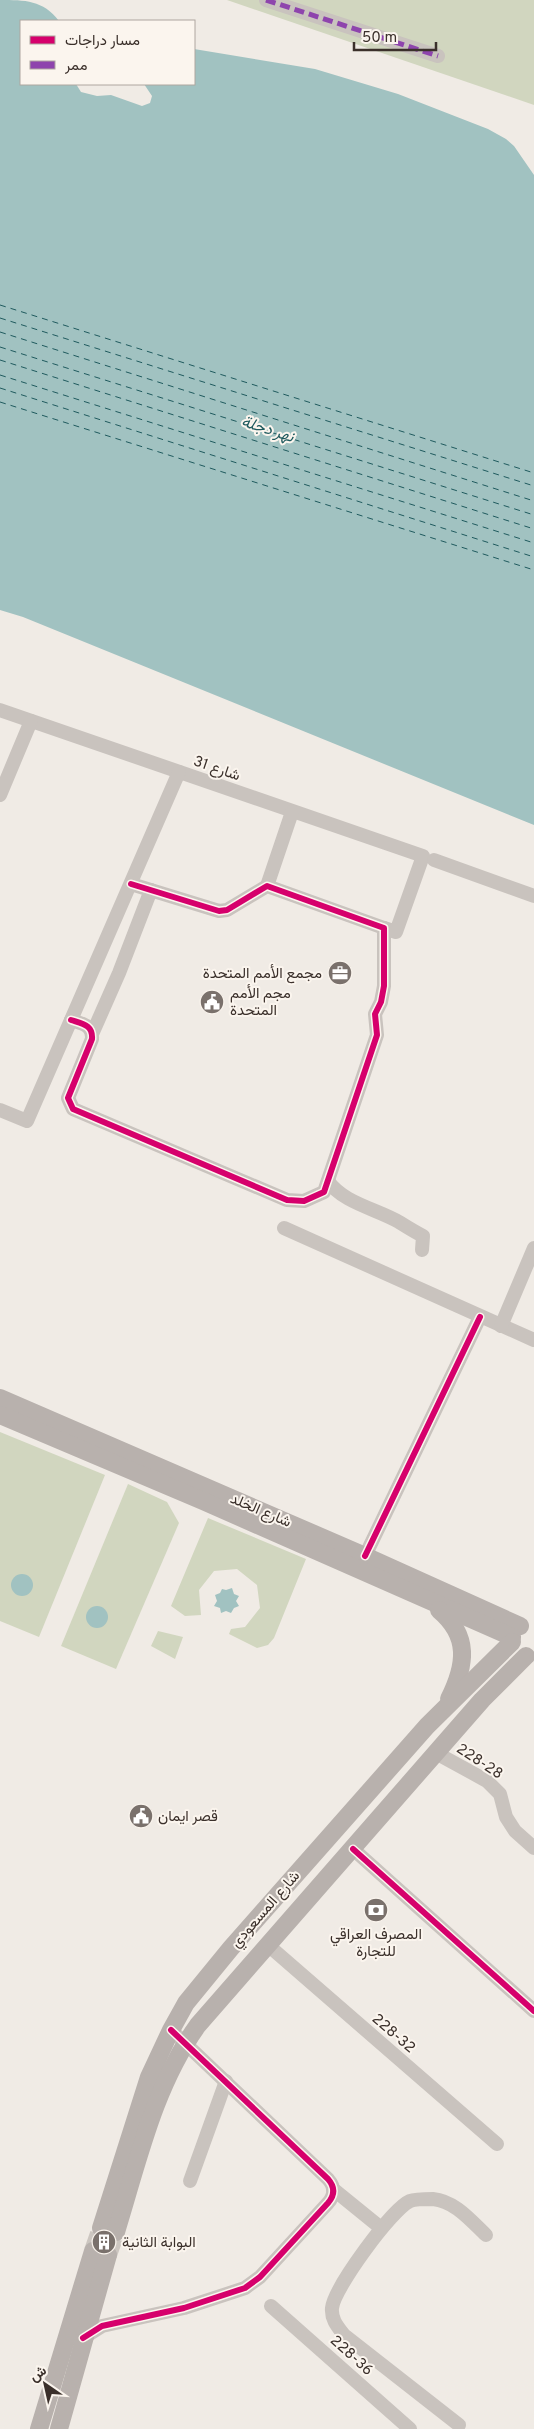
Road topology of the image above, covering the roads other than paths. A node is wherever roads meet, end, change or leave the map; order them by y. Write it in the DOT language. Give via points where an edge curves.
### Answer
graph roads {
  1 [pos="266,0"];
  2 [pos="438,56"];
  3 [pos="0,710"];
  4 [pos="31,721"];
  5 [pos="179,772"];
  6 [pos="0,795"];
  7 [pos="292,812"];
  8 [pos="429,858"];
  9 [pos="131,884"];
  10 [pos="268,886"];
  11 [pos="151,890"];
  12 [pos="534,896"];
  13 [pos="384,928"];
  14 [pos="72,1020"];
  15 [pos="93,1032"];
  16 [pos="0,1110"];
  17 [pos="328,1182"];
  18 [pos="284,1228"];
  19 [pos="534,1248"];
  20 [pos="422,1250"];
  21 [pos="480,1317"];
  22 [pos="501,1326"];
  23 [pos="534,1340"];
  24 [pos="0,1398"];
  25 [pos="0,1415"];
  26 [pos="365,1556"];
  27 [pos="431,1603"];
  28 [pos="519,1633"];
  29 [pos="530,1655"];
  30 [pos="444,1710"];
  31 [pos="436,1753"];
  32 [pos="534,1848"];
  33 [pos="353,1849"];
  34 [pos="269,1946"];
  35 [pos="534,2010"];
  36 [pos="171,2030"];
  37 [pos="185,2042"];
  38 [pos="226,2081"];
  39 [pos="497,2144"];
  40 [pos="190,2181"];
  41 [pos="333,2189"];
  42 [pos="381,2228"];
  43 [pos="486,2235"];
  44 [pos="196,2303"];
  45 [pos="272,2306"];
  46 [pos="92,2307"];
  47 [pos="84,2338"];
  48 [pos="459,2425"];
  49 [pos="39,2429"];
  50 [pos="59,2429"];
  51 [pos="410,2429"];
  1 -- 2 [label="street"];
  3 -- 4 [label="street, شارع 31"];
  4 -- 5 [label="street, شارع 31"];
  4 -- 6 [label="street"];
  5 -- 7 [label="street, شارع 31"];
  5 -- 9 [label="street"];
  7 -- 8 [label="street, شارع 31"];
  7 -- 10 [label="street"];
  8 -- 12 [label="street, شارع 31"];
  8 -- 13 [label="street" via="396,932"];
  9 -- 11 [label="street"];
  9 -- 14 [label="street"];
  10 -- 11 [label="street" via="227,910 219,911"];
  10 -- 13 [label="street"];
  11 -- 15 [label="street"];
  13 -- 17 [label="street" via="384,986 375,1014 378,1035"];
  14 -- 15 [label="street" via="88,1026"];
  14 -- 16 [label="street" via="27,1121"];
  15 -- 17 [label="street" via="68,1098 73,1109 287,1200 304,1201 314,1197 324,1192"];
  17 -- 20 [label="street" via="346,1197 423,1236"];
  18 -- 21 [label="street"];
  19 -- 22 [label="street"];
  21 -- 22 [label="street"];
  21 -- 26 [label="street"];
  22 -- 23 [label="street"];
  24 -- 26 [label="main road, شارع الخلد"];
  25 -- 27 [label="main road, شارع الخلد"];
  26 -- 28 [label="main road, شارع الخلد"];
  27 -- 28 [label="main road, شارع الخلد"];
  27 -- 30 [label="main road" via="456,1629 462,1654 456,1684"];
  28 -- 29 [label="main road" via="516,1652"];
  28 -- 30 [label="main road, شارع المسعودي"];
  29 -- 31 [label="main road, شارع المسعودي" via="482,1700"];
  30 -- 36 [label="main road, شارع المسعودي" via="231,1948 186,2003"];
  31 -- 32 [label="street, 228-28" via="487,1781 500,1794 506,1817 515,1831"];
  31 -- 33 [label="main road, شارع المسعودي"];
  33 -- 34 [label="main road, شارع المسعودي"];
  33 -- 35 [label="street"];
  34 -- 37 [label="main road, شارع المسعودي"];
  34 -- 39 [label="street, 228-32"];
  36 -- 37 [label="street"];
  36 -- 37 [label="main road, شارع المسعودي" via="150,2077 108,2230 161,2090"];
  37 -- 38 [label="street"];
  38 -- 40 [label="street"];
  38 -- 41 [label="street" via="328,2179"];
  41 -- 42 [label="street"];
  41 -- 44 [label="street" via="331,2199 253,2283 236,2292"];
  42 -- 43 [label="street" via="410,2201 434,2199 454,2206"];
  42 -- 48 [label="street" via="338,2292 332,2307 333,2320 344,2335"];
  44 -- 46 [label="street" via="184,2301 113,2316 99,2313"];
  44 -- 47 [label="street" via="102,2326"];
  45 -- 51 [label="street, 228-36"];
  46 -- 47 [label="main road"];
  46 -- 49 [label="main road" via="101,2253"];
  47 -- 50 [label="main road"];
}
